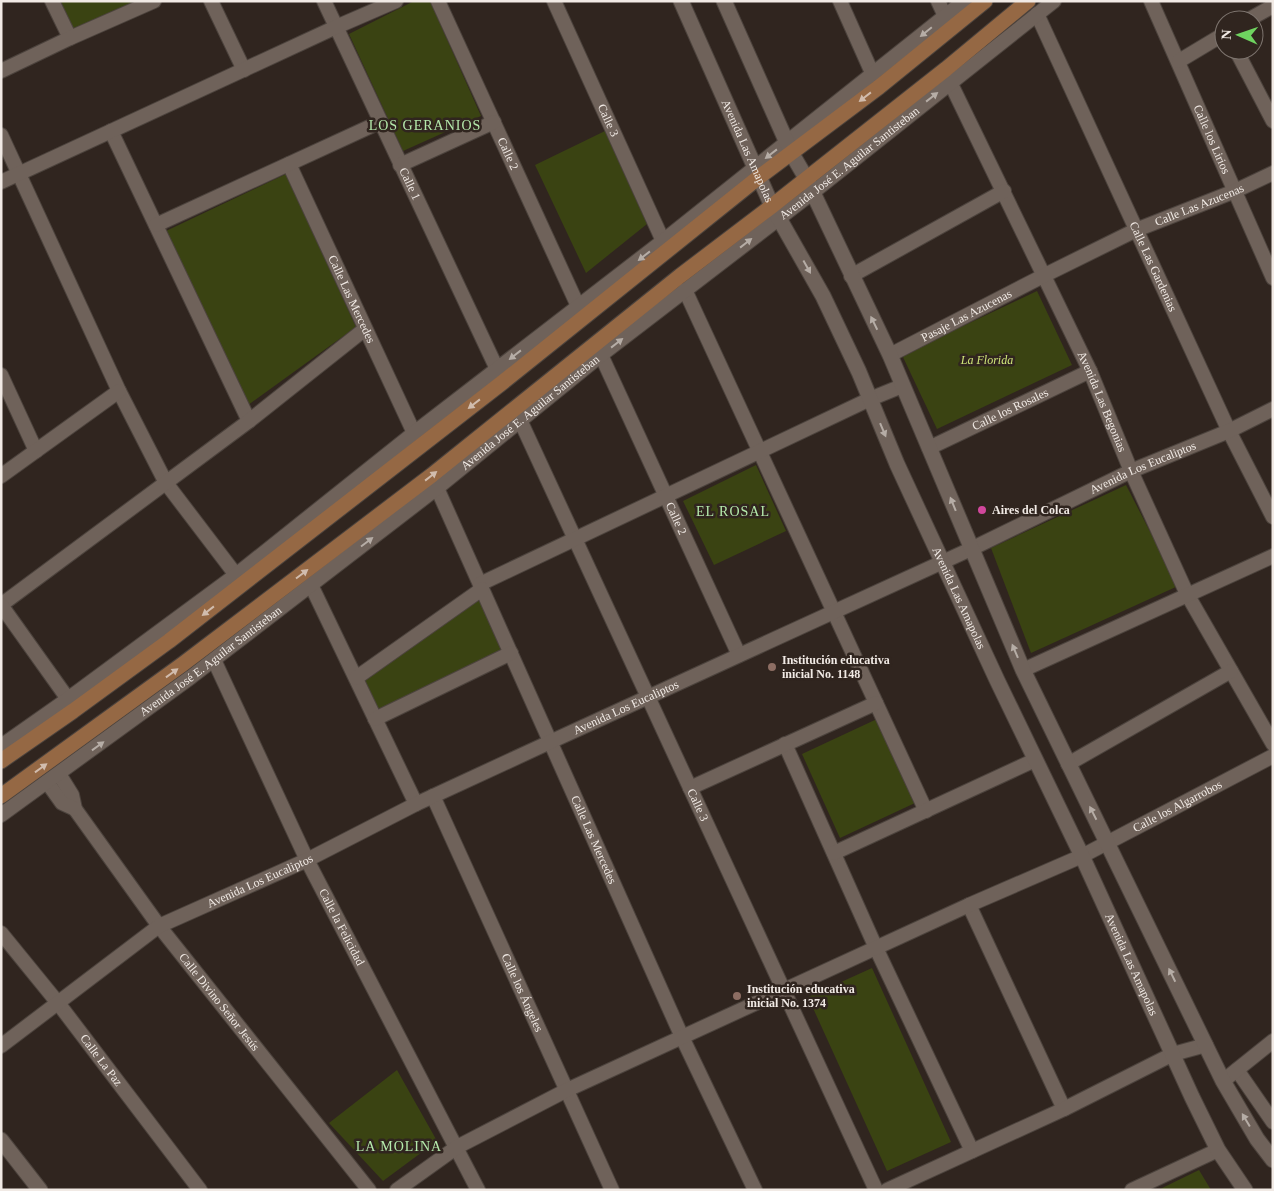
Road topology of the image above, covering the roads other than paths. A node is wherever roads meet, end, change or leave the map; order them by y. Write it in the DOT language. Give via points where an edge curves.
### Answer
graph roads {
  1 [pos="52,1"];
  2 [pos="154,1"];
  3 [pos="211,1"];
  4 [pos="324,1"];
  5 [pos="396,1"];
  6 [pos="438,1"];
  7 [pos="554,1"];
  8 [pos="681,1"];
  9 [pos="724,1"];
  10 [pos="840,1"];
  11 [pos="938,1"];
  12 [pos="964,1"];
  13 [pos="985,1"];
  14 [pos="1028,1"];
  15 [pos="1054,1"];
  16 [pos="1151,1"];
  17 [pos="1038,14"];
  18 [pos="945,16"];
  19 [pos="336,27"];
  20 [pos="70,38"];
  21 [pos="1214,40"];
  22 [pos="1241,60"];
  23 [pos="1179,61"];
  24 [pos="244,70"];
  25 [pos="1,71"];
  26 [pos="872,75"];
  27 [pos="950,82"];
  28 [pos="1273,121"];
  29 [pos="380,122"];
  30 [pos="494,122"];
  31 [pos="112,131"];
  32 [pos="1,134"];
  33 [pos="790,148"];
  34 [pos="289,164"];
  35 [pos="400,164"];
  36 [pos="757,172"];
  37 [pos="20,173"];
  38 [pos="1273,173"];
  39 [pos="806,178"];
  40 [pos="1,182"];
  41 [pos="1004,191"];
  42 [pos="1235,191"];
  43 [pos="812,193"];
  44 [pos="776,212"];
  45 [pos="156,225"];
  46 [pos="1136,230"];
  47 [pos="663,241"];
  48 [pos="1045,275"];
  49 [pos="851,276"];
  50 [pos="1273,278"];
  51 [pos="685,290"];
  52 [pos="578,306"];
  53 [pos="365,329"];
  54 [pos="601,355"];
  55 [pos="890,355"];
  56 [pos="497,369"];
  57 [pos="1090,371"];
  58 [pos="1,375"];
  59 [pos="902,386"];
  60 [pos="119,391"];
  61 [pos="870,399"];
  62 [pos="1273,409"];
  63 [pos="520,420"];
  64 [pos="249,421"];
  65 [pos="1229,431"];
  66 [pos="414,433"];
  67 [pos="929,448"];
  68 [pos="36,451"];
  69 [pos="760,451"];
  70 [pos="1131,471"];
  71 [pos="1,476"];
  72 [pos="166,484"];
  73 [pos="437,488"];
  74 [pos="666,496"];
  75 [pos="1272,515"];
  76 [pos="575,539"];
  77 [pos="971,550"];
  78 [pos="1273,556"];
  79 [pos="944,562"];
  80 [pos="236,575"];
  81 [pos="311,585"];
  82 [pos="481,586"];
  83 [pos="1187,594"];
  84 [pos="1,605"];
  85 [pos="834,611"];
  86 [pos="511,653"];
  87 [pos="739,655"];
  88 [pos="214,660"];
  89 [pos="1023,670"];
  90 [pos="1231,671"];
  91 [pos="356,678"];
  92 [pos="647,697"];
  93 [pos="68,699"];
  94 [pos="876,703"];
  95 [pos="376,719"];
  96 [pos="550,742"];
  97 [pos="785,744"];
  98 [pos="1273,744"];
  99 [pos="1,746"];
  100 [pos="1273,756"];
  101 [pos="1035,760"];
  102 [pos="1,761"];
  103 [pos="1068,764"];
  104 [pos="53,778"];
  105 [pos="690,788"];
  106 [pos="1,796"];
  107 [pos="433,796"];
  108 [pos="416,804"];
  109 [pos="926,811"];
  110 [pos="1,815"];
  111 [pos="1108,844"];
  112 [pos="834,853"];
  113 [pos="1082,856"];
  114 [pos="307,860"];
  115 [pos="969,905"];
  116 [pos="159,926"];
  117 [pos="1,934"];
  118 [pos="876,948"];
  119 [pos="784,990"];
  120 [pos="58,1003"];
  121 [pos="682,1036"];
  122 [pos="1273,1041"];
  123 [pos="1206,1045"];
  124 [pos="1,1046"];
  125 [pos="1173,1054"];
  126 [pos="1237,1070"];
  127 [pos="1223,1081"];
  128 [pos="567,1090"];
  129 [pos="1064,1109"];
  130 [pos="1273,1122"];
  131 [pos="1,1140"];
  132 [pos="456,1147"];
  133 [pos="1218,1150"];
  134 [pos="972,1151"];
  135 [pos="1273,1160"];
  136 [pos="40,1190"];
  137 [pos="200,1190"];
  138 [pos="369,1190"];
  139 [pos="397,1190"];
  140 [pos="478,1190"];
  141 [pos="612,1190"];
  142 [pos="755,1190"];
  143 [pos="876,1190"];
  144 [pos="887,1190"];
  145 [pos="1132,1190"];
  146 [pos="1245,1190"];
  1 -- 20 [label="street"];
  2 -- 20 [label="street"];
  3 -- 24 [label="street"];
  4 -- 19 [label="street, Calle 1"];
  5 -- 19 [label="street"];
  6 -- 30 [label="street, Calle 2"];
  7 -- 47 [label="street, Calle 3"];
  8 -- 36 [label="street, Avenida Las Amapolas"];
  9 -- 33 [label="street"];
  10 -- 26 [label="street"];
  11 -- 18 [label="street"];
  12 -- 18 [label="street"];
  13 -- 33 [label="main road, one-way" via="879,87"];
  14 -- 39 [label="main road, Avenida José E. Aguilar Santisteban"];
  15 -- 17 [label="street, Avenida José E. Aguilar Santisteban"];
  16 -- 23 [label="street, Calle los Lirios"];
  17 -- 27 [label="street, Avenida José E. Aguilar Santisteban"];
  17 -- 46 [label="street, Calle Las Gardenias"];
  18 -- 26 [label="street, one-way"];
  19 -- 24 [label="street"];
  19 -- 29 [label="street, Calle 1"];
  20 -- 25 [label="street"];
  21 -- 23 [label="street"];
  22 -- 28 [label="street"];
  23 -- 42 [label="street, Calle los Lirios"];
  24 -- 31 [label="street"];
  26 -- 33 [label="street"];
  27 -- 41 [label="street, Avenida Las Begonias"];
  43 -- 27 [label="street, Avenida José E. Aguilar Santisteban, one-way"];
  29 -- 34 [label="street"];
  29 -- 35 [label="street, Calle 1"];
  30 -- 35 [label="street"];
  30 -- 52 [label="street, Calle 2"];
  31 -- 37 [label="street"];
  31 -- 45 [label="street"];
  32 -- 37 [label="street"];
  33 -- 36 [label="main road, one-way"];
  33 -- 39 [label="street"];
  34 -- 45 [label="street"];
  34 -- 53 [label="street, Calle Las Mercedes"];
  35 -- 56 [label="street, Calle 1"];
  36 -- 44 [label="street, Avenida Las Amapolas"];
  36 -- 47 [label="street"];
  36 -- 102 [label="main road, one-way" via="569,330 169,641"];
  37 -- 40 [label="street"];
  37 -- 60 [label="street"];
  38 -- 42 [label="street, Calle Las Azucenas"];
  39 -- 43 [label="street"];
  39 -- 44 [label="main road, Avenida José E. Aguilar Santisteban"];
  41 -- 48 [label="street, Avenida Las Begonias"];
  41 -- 49 [label="street"];
  42 -- 46 [label="street, Calle Las Azucenas"];
  42 -- 50 [label="street, Calle los Lirios"];
  43 -- 44 [label="street, Avenida José E. Aguilar Santisteban"];
  43 -- 49 [label="street"];
  51 -- 44 [label="street, Avenida José E. Aguilar Santisteban, one-way"];
  44 -- 61 [label="street, Avenida Las Amapolas, one-way" via="823,296"];
  106 -- 44 [label="main road, Avenida José E. Aguilar Santisteban, one-way" via="183,664 432,475 680,276"];
  45 -- 64 [label="street"];
  46 -- 48 [label="street, Calle Las Azucenas"];
  46 -- 65 [label="street, Calle Las Gardenias"];
  47 -- 52 [label="street, one-way"];
  48 -- 55 [label="street, Pasaje Las Azucenas"];
  48 -- 57 [label="street, Avenida Las Begonias"];
  55 -- 49 [label="street, one-way"];
  54 -- 51 [label="street, Avenida José E. Aguilar Santisteban, one-way"];
  51 -- 69 [label="street"];
  52 -- 56 [label="street, one-way"];
  53 -- 64 [label="street"];
  53 -- 66 [label="street, Calle Las Mercedes"];
  54 -- 63 [label="street, Avenida José E. Aguilar Santisteban"];
  54 -- 74 [label="street, Calle 2"];
  55 -- 59 [label="street"];
  56 -- 66 [label="street"];
  57 -- 67 [label="street, Calle los Rosales"];
  57 -- 70 [label="street, Avenida Las Begonias"];
  58 -- 68 [label="street"];
  59 -- 61 [label="street"];
  59 -- 67 [label="street"];
  60 -- 68 [label="street"];
  60 -- 72 [label="street"];
  61 -- 69 [label="street"];
  61 -- 79 [label="street, Avenida Las Amapolas, one-way"];
  62 -- 65 [label="street, Avenida Los Eucaliptos"];
  63 -- 73 [label="street, Avenida José E. Aguilar Santisteban"];
  63 -- 76 [label="street, Calle 3"];
  64 -- 72 [label="street"];
  65 -- 70 [label="street, Avenida Los Eucaliptos"];
  65 -- 75 [label="street, Calle Las Gardenias"];
  66 -- 80 [label="street"];
  77 -- 67 [label="street, one-way"];
  68 -- 71 [label="street"];
  69 -- 74 [label="street"];
  69 -- 85 [label="street"];
  70 -- 77 [label="street, Avenida Los Eucaliptos"];
  70 -- 83 [label="street, Avenida Las Begonias"];
  72 -- 80 [label="street"];
  72 -- 84 [label="street"];
  81 -- 73 [label="street, Avenida José E. Aguilar Santisteban, one-way"];
  73 -- 82 [label="street, Calle Las Mercedes"];
  74 -- 76 [label="street"];
  74 -- 87 [label="street, Calle 2"];
  76 -- 82 [label="street"];
  76 -- 92 [label="street, Calle 3"];
  77 -- 79 [label="street, Avenida Los Eucaliptos"];
  89 -- 77 [label="street, one-way"];
  78 -- 83 [label="street"];
  79 -- 85 [label="street, Avenida Los Eucaliptos"];
  79 -- 101 [label="street, Avenida Las Amapolas"];
  80 -- 93 [label="street"];
  81 -- 88 [label="street, Avenida José E. Aguilar Santisteban"];
  81 -- 91 [label="street"];
  82 -- 86 [label="street, Calle Las Mercedes"];
  82 -- 91 [label="street"];
  83 -- 89 [label="street"];
  83 -- 90 [label="street, Avenida Las Begonias"];
  84 -- 93 [label="street"];
  85 -- 87 [label="street, Avenida Los Eucaliptos"];
  85 -- 94 [label="street"];
  86 -- 95 [label="street"];
  86 -- 96 [label="street, Calle Las Mercedes"];
  87 -- 92 [label="street, Avenida Los Eucaliptos"];
  104 -- 88 [label="street, Avenida José E. Aguilar Santisteban, one-way"];
  88 -- 114 [label="street, Calle la Felicidad"];
  89 -- 103 [label="street"];
  90 -- 98 [label="street, Avenida Las Begonias"];
  90 -- 103 [label="street"];
  91 -- 95 [label="street"];
  92 -- 96 [label="street, Avenida Los Eucaliptos"];
  92 -- 105 [label="street, Calle 3"];
  93 -- 99 [label="street"];
  94 -- 97 [label="street"];
  94 -- 109 [label="street"];
  95 -- 108 [label="street"];
  96 -- 107 [label="street, Avenida Los Eucaliptos"];
  96 -- 121 [label="street, Calle Las Mercedes"];
  97 -- 105 [label="street"];
  97 -- 112 [label="street"];
  100 -- 111 [label="street, Calle los Algarrobos"];
  101 -- 109 [label="street"];
  101 -- 113 [label="street, Avenida Las Amapolas"];
  111 -- 103 [label="street, one-way"];
  104 -- 110 [label="street, Avenida José E. Aguilar Santisteban"];
  104 -- 116 [label="street, Calle Divino Señor Jesús" via="72,795 75,809"];
  105 -- 119 [label="street, Calle 3"];
  107 -- 108 [label="street, Avenida Los Eucaliptos"];
  107 -- 128 [label="street, Calle los Ángeles"];
  108 -- 114 [label="street, Avenida Los Eucaliptos"];
  109 -- 112 [label="street"];
  111 -- 113 [label="street, Calle los Algarrobos"];
  123 -- 111 [label="street, one-way"];
  112 -- 118 [label="street"];
  113 -- 115 [label="street, Calle los Algarrobos"];
  113 -- 125 [label="street, Avenida Las Amapolas"];
  114 -- 116 [label="street, Avenida Los Eucaliptos"];
  114 -- 132 [label="street, Calle la Felicidad"];
  115 -- 118 [label="street, Calle los Algarrobos"];
  115 -- 129 [label="street"];
  116 -- 120 [label="street, Avenida Los Eucaliptos"];
  116 -- 138 [label="street, Calle Divino Señor Jesús"];
  117 -- 120 [label="street, Calle La Paz"];
  118 -- 119 [label="street, Calle los Algarrobos"];
  118 -- 134 [label="street"];
  119 -- 121 [label="street, Calle los Algarrobos"];
  119 -- 143 [label="street, Calle 3"];
  120 -- 124 [label="street, Avenida Los Eucaliptos"];
  120 -- 137 [label="street, Calle La Paz"];
  121 -- 128 [label="street, Calle los Algarrobos"];
  121 -- 142 [label="street, Calle Las Mercedes"];
  122 -- 126 [label="street"];
  123 -- 125 [label="street"];
  123 -- 127 [label="street"];
  125 -- 129 [label="street"];
  125 -- 133 [label="street, Avenida Las Amapolas"];
  126 -- 127 [label="street"];
  126 -- 130 [label="street"];
  135 -- 127 [label="street, one-way"];
  128 -- 132 [label="street, Calle los Algarrobos"];
  128 -- 141 [label="street, Calle los Ángeles"];
  129 -- 134 [label="street"];
  131 -- 136 [label="street"];
  132 -- 139 [label="street, Calle los Algarrobos"];
  132 -- 140 [label="street, Calle la Felicidad"];
  133 -- 145 [label="street"];
  133 -- 146 [label="street, Avenida Las Amapolas"];
  134 -- 144 [label="street"];
}
